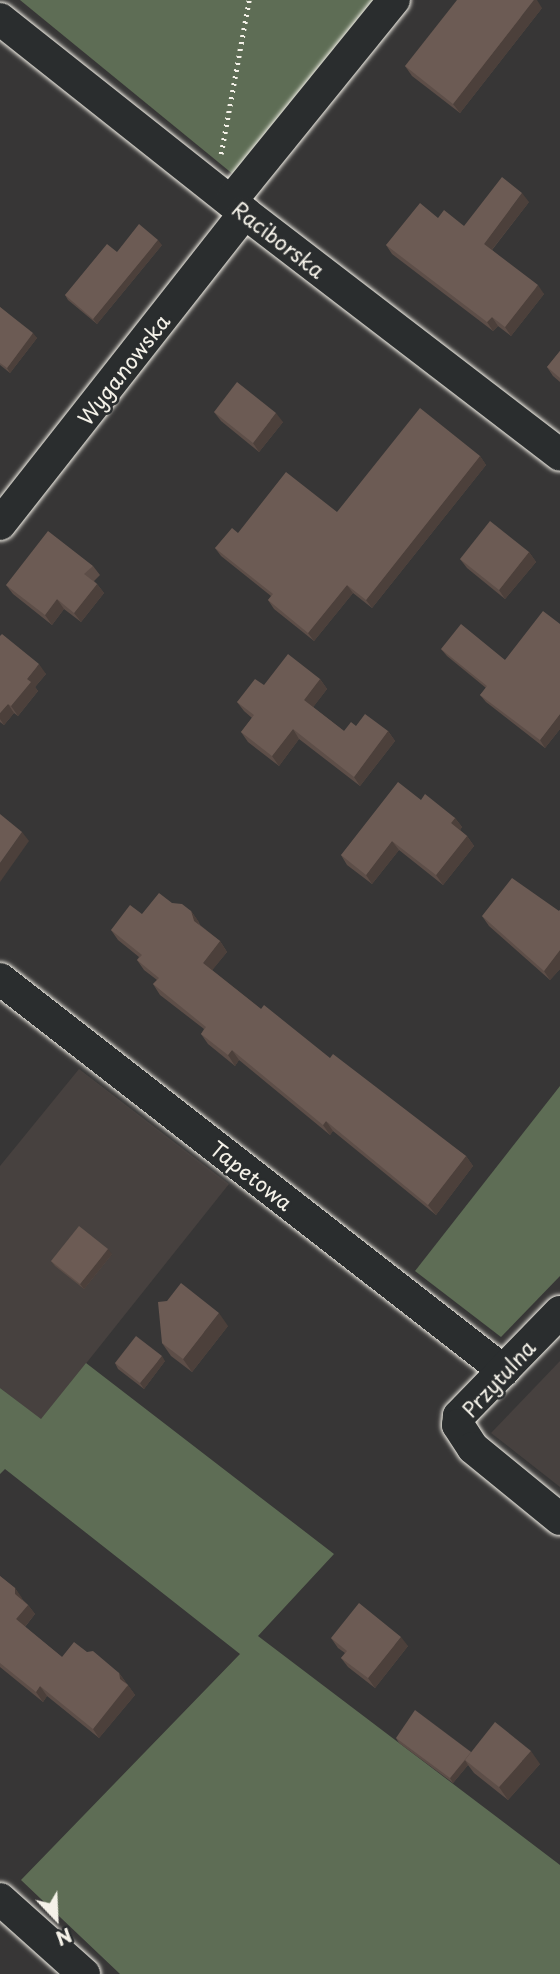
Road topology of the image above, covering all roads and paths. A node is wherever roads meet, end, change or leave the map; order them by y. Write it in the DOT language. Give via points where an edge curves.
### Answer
graph roads {
  1 [pos="249,0"];
  2 [pos="394,0"];
  3 [pos="0,19"];
  4 [pos="230,201"];
  5 [pos="560,455"];
  6 [pos="0,524"];
  7 [pos="0,979"];
  8 [pos="560,1312"];
  9 [pos="504,1371"];
  10 [pos="560,1519"];
  11 [pos="0,1899"];
  12 [pos="84,1974"];
  1 -- 4 [label="path"];
  2 -- 4 [label="street, Wyganowska"];
  3 -- 4 [label="street, Raciborska"];
  4 -- 5 [label="street, Raciborska"];
  4 -- 6 [label="street, Wyganowska"];
  7 -- 9 [label="street, Tapetowa"];
  8 -- 9 [label="street, Przytulna"];
  9 -- 10 [label="street, Przytulna" via="459,1416 461,1435"];
  11 -- 12 [label="street"];
}
